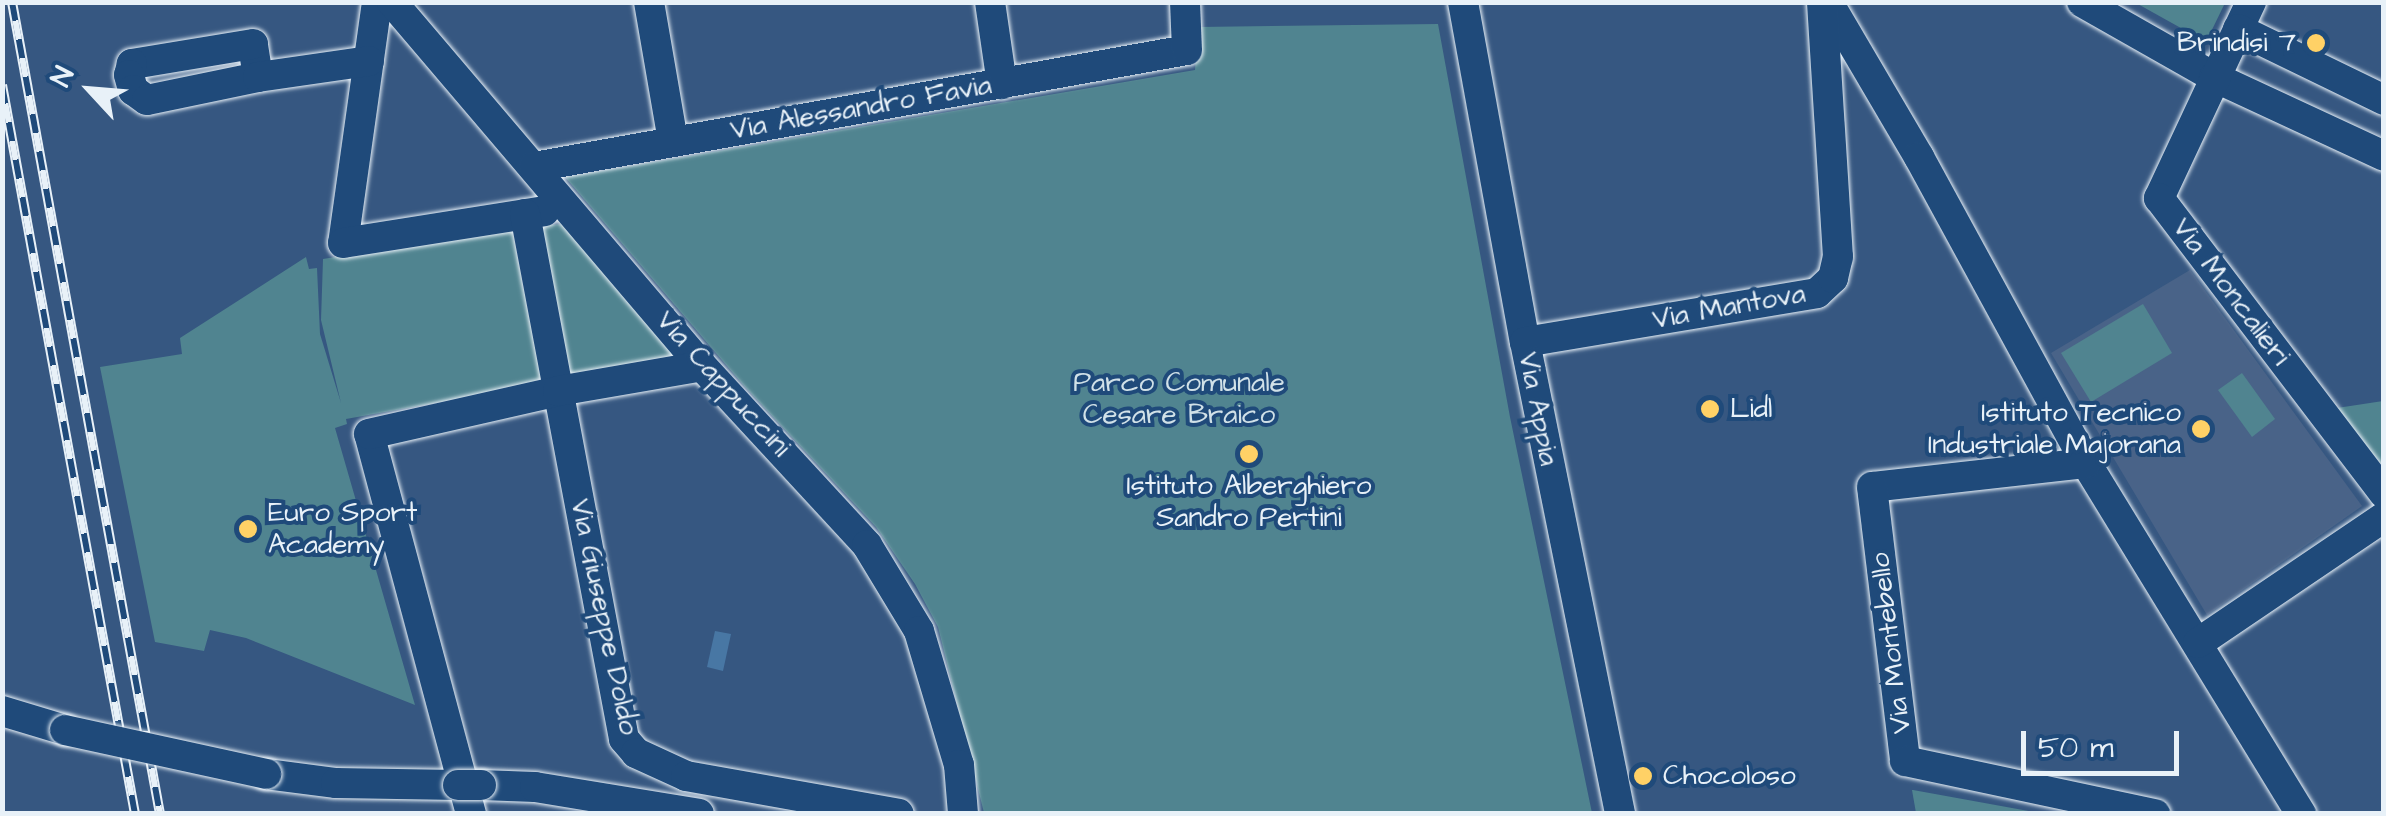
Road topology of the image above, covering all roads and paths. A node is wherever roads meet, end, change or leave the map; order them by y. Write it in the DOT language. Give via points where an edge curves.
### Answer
graph roads {
  1 [pos="377,2"];
  2 [pos="392,2"];
  3 [pos="649,2"];
  4 [pos="990,2"];
  5 [pos="1186,2"];
  6 [pos="1462,2"];
  7 [pos="1825,2"];
  8 [pos="2082,2"];
  9 [pos="2244,16"];
  10 [pos="368,61"];
  11 [pos="258,77"];
  12 [pos="2214,77"];
  13 [pos="1002,84"];
  14 [pos="2384,100"];
  15 [pos="673,141"];
  16 [pos="2384,156"];
  17 [pos="534,167"];
  18 [pos="567,208"];
  19 [pos="525,214"];
  20 [pos="1525,342"];
  21 [pos="702,366"];
  22 [pos="558,391"];
  23 [pos="2086,463"];
  24 [pos="2384,493"];
  25 [pos="2384,517"];
  26 [pos="2198,644"];
  27 [pos="2,711"];
  28 [pos="470,795"];
  29 [pos="699,814"];
  30 [pos="899,814"];
  31 [pos="963,814"];
  32 [pos="1620,814"];
  33 [pos="2154,814"];
  34 [pos="2301,814"];
  1 -- 10 [label="street"];
  2 -- 17 [label="street, Via Cappuccini"];
  3 -- 15 [label="street"];
  4 -- 13 [label="street"];
  5 -- 13 [label="street, Via Alessandro Favia" via="1187,50"];
  6 -- 20 [label="street, Via Appia"];
  7 -- 20 [label="street, Via Mantova" via="1838,257 1833,278 1817,293"];
  7 -- 23 [label="street" via="1919,157"];
  8 -- 12 [label="street"];
  9 -- 12 [label="street"];
  9 -- 14 [label="street"];
  10 -- 11 [label="street"];
  10 -- 19 [label="street" via="343,243"];
  12 -- 16 [label="street"];
  12 -- 24 [label="street, Via Moncalieri" via="2159,198"];
  13 -- 15 [label="street, Via Alessandro Favia"];
  15 -- 17 [label="street, Via Alessandro Favia"];
  17 -- 18 [label="street, Via Cappuccini"];
  18 -- 19 [label="street"];
  18 -- 21 [label="street, Via Cappuccini"];
  19 -- 22 [label="street, Via Giuseppe Doldo"];
  20 -- 32 [label="street, Via Appia"];
  21 -- 22 [label="street"];
  21 -- 31 [label="street, Via Cappuccini" via="840,512 919,631 960,765"];
  22 -- 28 [label="street" via="369,434"];
  22 -- 30 [label="street, Via Giuseppe Doldo" via="624,739 636,752 686,776"];
  23 -- 26 [label="street"];
  23 -- 33 [label="street, Via Montebello" via="1872,487 1905,761"];
  25 -- 26 [label="street"];
  26 -- 34 [label="street"];
  27 -- 28 [label="street, bridge" via="266,774"];
  28 -- 29 [label="street" via="536,787"];
}
